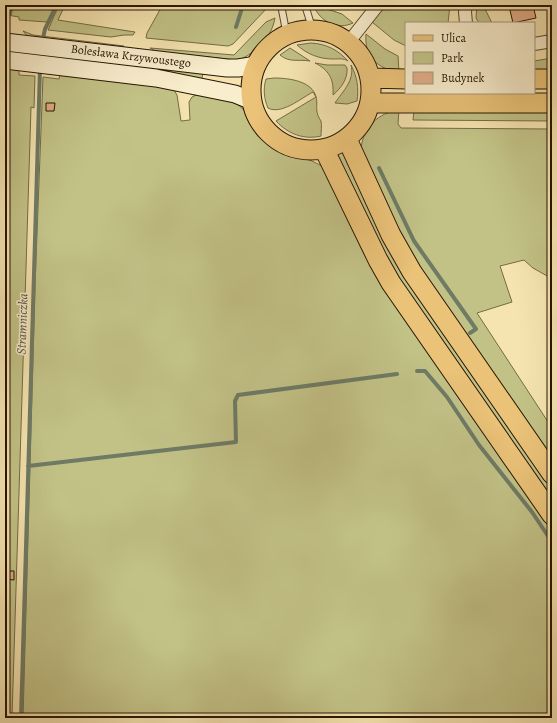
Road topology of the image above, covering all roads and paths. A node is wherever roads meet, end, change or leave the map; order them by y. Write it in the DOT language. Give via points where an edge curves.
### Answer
graph roads {
  1 [pos="281,5"];
  2 [pos="305,5"];
  3 [pos="378,5"];
  4 [pos="466,5"];
  5 [pos="466,22"];
  6 [pos="313,31"];
  7 [pos="287,36"];
  8 [pos="552,41"];
  9 [pos="5,42"];
  10 [pos="348,43"];
  11 [pos="535,44"];
  12 [pos="5,60"];
  13 [pos="257,66"];
  14 [pos="370,78"];
  15 [pos="405,79"];
  16 [pos="535,79"];
  17 [pos="552,79"];
  18 [pos="252,101"];
  19 [pos="370,103"];
  20 [pos="552,103"];
  21 [pos="347,139"];
  22 [pos="324,149"];
  23 [pos="552,474"];
  24 [pos="552,515"];
  1 -- 7 [label="lane"];
  2 -- 6 [label="lane"];
  3 -- 10 [label="street"];
  4 -- 5 [label="street"];
  6 -- 7 [label="main road"];
  6 -- 10 [label="main road" via="332,34"];
  7 -- 13 [label="main road" via="271,47"];
  8 -- 11 [label="street"];
  9 -- 13 [label="main road, Bolesława Krzywoustego" via="227,68"];
  10 -- 14 [label="main road" via="362,59"];
  12 -- 18 [label="main road, Bolesława Krzywoustego" via="156,78 235,94"];
  13 -- 18 [label="main road" via="252,83"];
  14 -- 15 [label="main road"];
  14 -- 19 [label="main road"];
  16 -- 17 [label="main road"];
  18 -- 22 [label="main road" via="258,118 272,136 302,150"];
  19 -- 20 [label="main road"];
  19 -- 21 [label="main road" via="362,123"];
  21 -- 22 [label="main road"];
  21 -- 23 [label="main road" via="391,235 412,272"];
  22 -- 24 [label="main road" via="391,283"];
}
